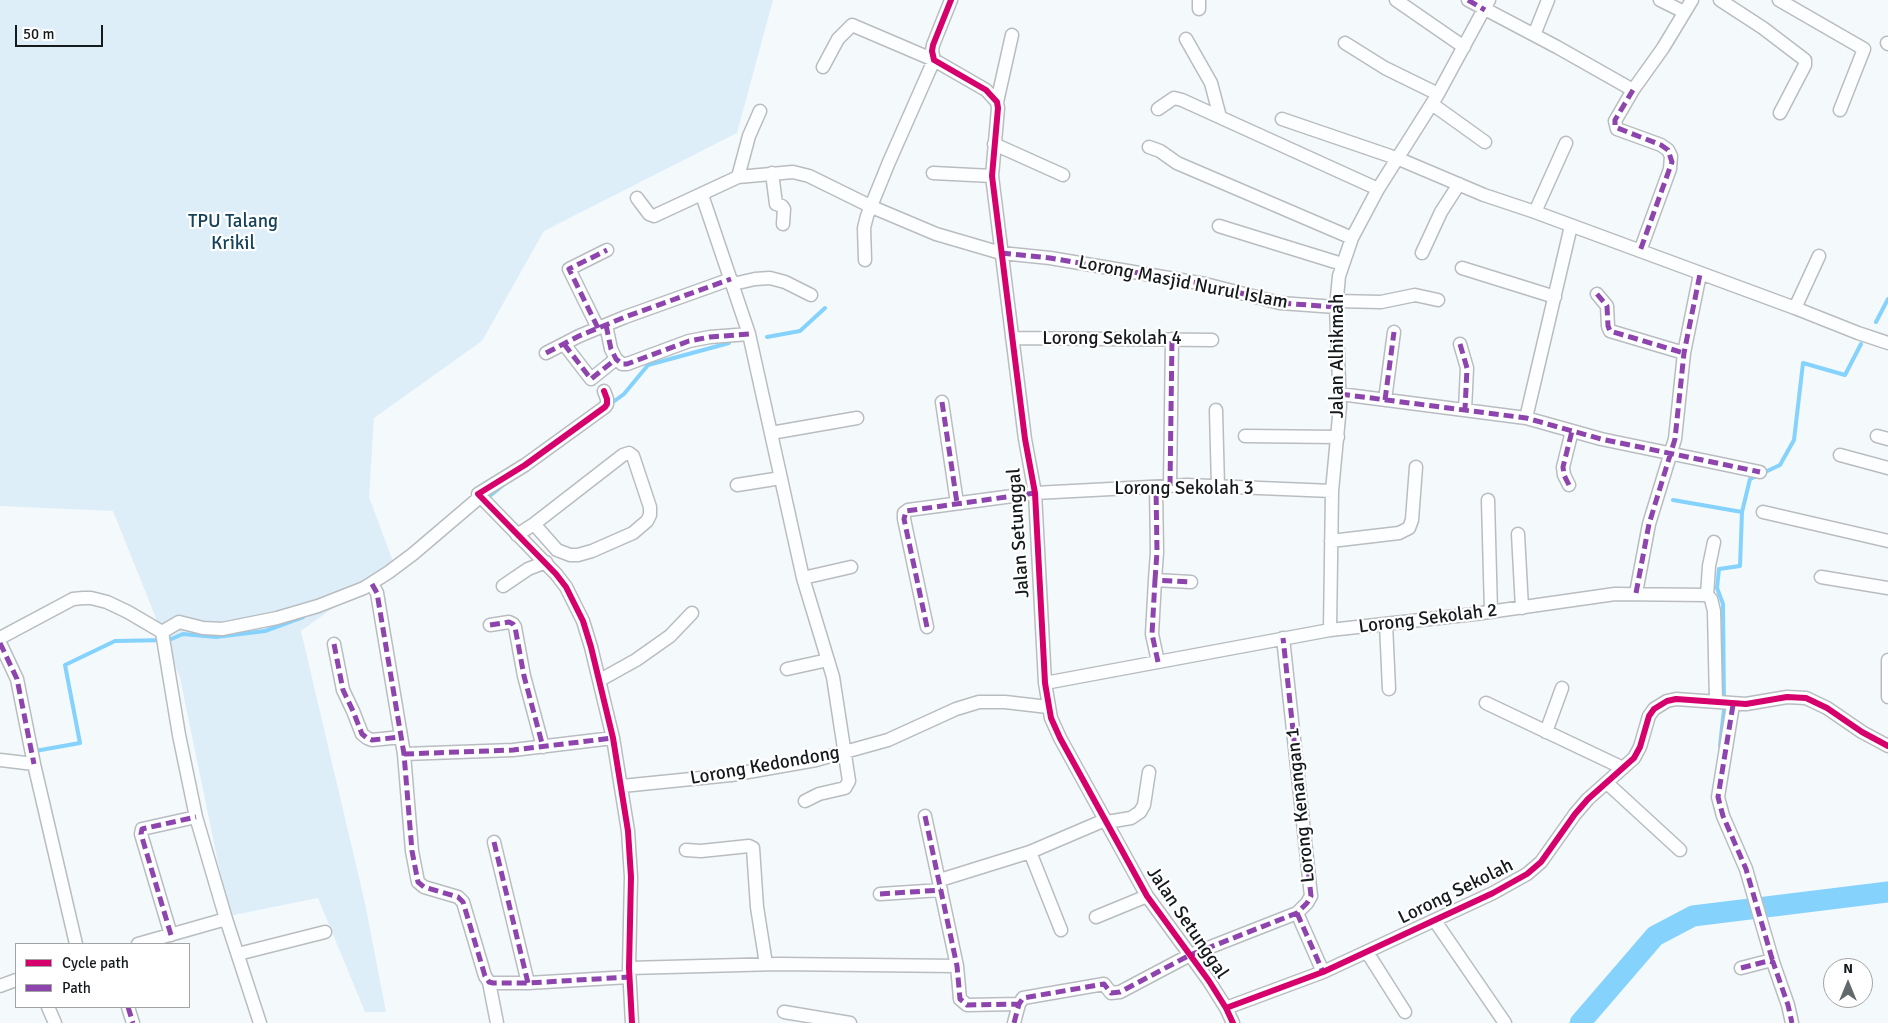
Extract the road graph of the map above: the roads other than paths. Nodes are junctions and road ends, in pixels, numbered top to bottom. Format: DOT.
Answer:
graph roads {
  1 [pos="950,0"];
  2 [pos="1396,0"];
  3 [pos="1468,0"];
  4 [pos="1548,0"];
  5 [pos="1660,0"];
  6 [pos="1692,0"];
  7 [pos="1720,0"];
  8 [pos="1779,0"];
  9 [pos="1487,5"];
  10 [pos="1684,12"];
  11 [pos="1012,35"];
  12 [pos="1534,35"];
  13 [pos="1186,39"];
  14 [pos="1345,43"];
  15 [pos="1464,47"];
  16 [pos="934,60"];
  17 [pos="823,68"];
  18 [pos="1633,90"];
  19 [pos="1435,99"];
  20 [pos="997,102"];
  21 [pos="1158,109"];
  22 [pos="1840,110"];
  23 [pos="760,112"];
  24 [pos="1780,113"];
  25 [pos="1220,117"];
  26 [pos="1282,119"];
  27 [pos="1485,142"];
  28 [pos="1566,143"];
  29 [pos="994,144"];
  30 [pos="1149,147"];
  31 [pos="1399,159"];
  32 [pos="772,173"];
  33 [pos="933,173"];
  34 [pos="1063,175"];
  35 [pos="992,176"];
  36 [pos="738,177"];
  37 [pos="1459,184"];
  38 [pos="1378,189"];
  39 [pos="702,194"];
  40 [pos="637,198"];
  41 [pos="872,207"];
  42 [pos="1535,212"];
  43 [pos="783,224"];
  44 [pos="1219,226"];
  45 [pos="1571,226"];
  46 [pos="1352,238"];
  47 [pos="607,250"];
  48 [pos="1640,250"];
  49 [pos="1001,253"];
  50 [pos="1422,253"];
  51 [pos="1819,256"];
  52 [pos="865,260"];
  53 [pos="1342,264"];
  54 [pos="1462,268"];
  55 [pos="1700,274"];
  56 [pos="732,282"];
  57 [pos="1598,294"];
  58 [pos="811,295"];
  59 [pos="1555,297"];
  60 [pos="1438,300"];
  61 [pos="1336,304"];
  62 [pos="1795,308"];
  63 [pos="602,326"];
  64 [pos="1394,332"];
  65 [pos="749,334"];
  66 [pos="1012,338"];
  67 [pos="1172,339"];
  68 [pos="1212,340"];
  69 [pos="1888,343"];
  70 [pos="564,344"];
  71 [pos="1460,344"];
  72 [pos="546,353"];
  73 [pos="1684,353"];
  74 [pos="616,359"];
  75 [pos="604,391"];
  76 [pos="1340,394"];
  77 [pos="1385,400"];
  78 [pos="942,402"];
  79 [pos="1216,410"];
  80 [pos="1465,410"];
  81 [pos="857,418"];
  82 [pos="1526,418"];
  83 [pos="1572,431"];
  84 [pos="771,433"];
  85 [pos="1245,436"];
  86 [pos="1338,437"];
  87 [pos="1671,454"];
  88 [pos="1840,455"];
  89 [pos="1416,467"];
  90 [pos="1888,468"];
  91 [pos="1760,472"];
  92 [pos="781,478"];
  93 [pos="737,485"];
  94 [pos="1569,485"];
  95 [pos="1170,486"];
  96 [pos="1156,487"];
  97 [pos="1218,487"];
  98 [pos="1332,491"];
  99 [pos="1035,493"];
  100 [pos="1488,500"];
  101 [pos="483,501"];
  102 [pos="957,503"];
  103 [pos="1763,512"];
  104 [pos="534,524"];
  105 [pos="1518,534"];
  106 [pos="517,535"];
  107 [pos="1331,541"];
  108 [pos="1888,541"];
  109 [pos="1714,542"];
  110 [pos="546,562"];
  111 [pos="851,567"];
  112 [pos="1821,577"];
  113 [pos="803,578"];
  114 [pos="1155,580"];
  115 [pos="1191,582"];
  116 [pos="503,586"];
  117 [pos="374,588"];
  118 [pos="1888,588"];
  119 [pos="1636,593"];
  120 [pos="1707,595"];
  121 [pos="1522,608"];
  122 [pos="692,612"];
  123 [pos="1491,612"];
  124 [pos="1386,624"];
  125 [pos="490,625"];
  126 [pos="927,627"];
  127 [pos="1330,630"];
  128 [pos="0,638"];
  129 [pos="163,638"];
  130 [pos="1283,638"];
  131 [pos="0,643"];
  132 [pos="334,644"];
  133 [pos="828,660"];
  134 [pos="1888,660"];
  135 [pos="1158,662"];
  136 [pos="787,669"];
  137 [pos="600,680"];
  138 [pos="1045,683"];
  139 [pos="1562,688"];
  140 [pos="1389,689"];
  141 [pos="1888,697"];
  142 [pos="1486,702"];
  143 [pos="1724,703"];
  144 [pos="1048,707"];
  145 [pos="1546,732"];
  146 [pos="401,737"];
  147 [pos="613,738"];
  148 [pos="1888,746"];
  149 [pos="543,747"];
  150 [pos="845,752"];
  151 [pos="404,754"];
  152 [pos="0,760"];
  153 [pos="34,764"];
  154 [pos="1623,768"];
  155 [pos="1149,772"];
  156 [pos="1607,783"];
  157 [pos="622,786"];
  158 [pos="805,801"];
  159 [pos="925,816"];
  160 [pos="196,817"];
  161 [pos="1106,821"];
  162 [pos="494,842"];
  163 [pos="686,850"];
  164 [pos="1680,850"];
  165 [pos="1030,852"];
  166 [pos="940,885"];
  167 [pos="880,894"];
  168 [pos="1147,896"];
  169 [pos="1297,913"];
  170 [pos="1096,917"];
  171 [pos="226,919"];
  172 [pos="1434,921"];
  173 [pos="1061,930"];
  174 [pos="325,932"];
  175 [pos="171,935"];
  176 [pos="76,943"];
  177 [pos="142,943"];
  178 [pos="1367,952"];
  179 [pos="238,954"];
  180 [pos="1190,955"];
  181 [pos="1773,962"];
  182 [pos="766,964"];
  183 [pos="957,966"];
  184 [pos="1741,968"];
  185 [pos="629,972"];
  186 [pos="1323,972"];
  187 [pos="15,980"];
  188 [pos="489,982"];
  189 [pos="528,983"];
  190 [pos="0,986"];
  191 [pos="1018,1004"];
  192 [pos="48,1008"];
  193 [pos="128,1008"];
  194 [pos="1226,1008"];
  195 [pos="784,1012"];
  196 [pos="1405,1012"];
  197 [pos="55,1023"];
  198 [pos="133,1023"];
  199 [pos="260,1023"];
  200 [pos="497,1023"];
  201 [pos="632,1023"];
  202 [pos="850,1023"];
  203 [pos="1014,1023"];
  204 [pos="1233,1023"];
  205 [pos="1505,1023"];
  206 [pos="1792,1023"];
  1 -- 16 [label="street"];
  2 -- 15 [label="street"];
  3 -- 9 [label="street"];
  4 -- 12 [label="street"];
  5 -- 10 [label="street"];
  6 -- 10 [label="street"];
  7 -- 24 [label="street"];
  8 -- 22 [label="street"];
  9 -- 12 [label="street"];
  9 -- 15 [label="street, Jalan Alhikmah"];
  10 -- 18 [label="street"];
  11 -- 20 [label="street, Jalan Setunggal"];
  12 -- 18 [label="street"];
  13 -- 25 [label="street"];
  14 -- 19 [label="street"];
  15 -- 19 [label="street, Jalan Alhikmah"];
  16 -- 17 [label="street"];
  16 -- 20 [label="street"];
  16 -- 41 [label="street"];
  18 -- 48 [label="street"];
  19 -- 27 [label="street"];
  19 -- 31 [label="street, Jalan Alhikmah"];
  20 -- 29 [label="street, Jalan Setunggal"];
  21 -- 25 [label="street"];
  23 -- 36 [label="street"];
  25 -- 38 [label="street"];
  26 -- 31 [label="street"];
  28 -- 42 [label="street"];
  29 -- 34 [label="street"];
  29 -- 35 [label="street, Jalan Setunggal"];
  30 -- 46 [label="street"];
  31 -- 37 [label="street"];
  31 -- 38 [label="street, Jalan Alhikmah"];
  32 -- 36 [label="street, Lorong Masjid Nurul Islam"];
  32 -- 41 [label="street, Lorong Masjid Nurul Islam"];
  32 -- 43 [label="street"];
  33 -- 35 [label="street"];
  35 -- 49 [label="street, Jalan Setunggal"];
  36 -- 39 [label="street, Lorong Masjid Nurul Islam"];
  37 -- 42 [label="street"];
  37 -- 50 [label="street"];
  38 -- 46 [label="street, Jalan Alhikmah"];
  39 -- 40 [label="street, Lorong Masjid Nurul Islam"];
  39 -- 56 [label="street"];
  41 -- 49 [label="street, Lorong Masjid Nurul Islam"];
  41 -- 52 [label="street"];
  42 -- 45 [label="street"];
  44 -- 53 [label="street"];
  45 -- 48 [label="street"];
  45 -- 59 [label="street"];
  46 -- 53 [label="street, Jalan Alhikmah"];
  47 -- 63 [label="street"];
  48 -- 55 [label="street"];
  49 -- 61 [label="street, Lorong Masjid Nurul Islam"];
  49 -- 66 [label="street, Jalan Setunggal"];
  51 -- 62 [label="street"];
  53 -- 61 [label="street, Jalan Alhikmah"];
  54 -- 59 [label="street"];
  55 -- 62 [label="street"];
  55 -- 73 [label="street"];
  56 -- 58 [label="street"];
  56 -- 63 [label="street"];
  56 -- 65 [label="street"];
  57 -- 73 [label="street"];
  59 -- 82 [label="street"];
  60 -- 61 [label="street, Lorong Masjid Nurul Islam"];
  61 -- 76 [label="street, Jalan Alhikmah"];
  62 -- 69 [label="street"];
  63 -- 70 [label="street"];
  63 -- 74 [label="street"];
  64 -- 77 [label="street"];
  65 -- 74 [label="street"];
  65 -- 84 [label="street"];
  66 -- 67 [label="street, Lorong Sekolah 4"];
  66 -- 99 [label="street, Jalan Setunggal"];
  67 -- 68 [label="street, Lorong Sekolah 4"];
  67 -- 95 [label="street"];
  70 -- 72 [label="street"];
  70 -- 74 [label="street"];
  71 -- 80 [label="street"];
  73 -- 87 [label="street"];
  75 -- 101 [label="street"];
  76 -- 77 [label="street"];
  76 -- 86 [label="street, Jalan Alhikmah"];
  77 -- 80 [label="street"];
  78 -- 102 [label="street"];
  79 -- 97 [label="street"];
  80 -- 82 [label="street"];
  81 -- 84 [label="street"];
  82 -- 83 [label="street"];
  83 -- 87 [label="street"];
  83 -- 94 [label="street"];
  84 -- 92 [label="street"];
  85 -- 86 [label="street"];
  86 -- 98 [label="street, Jalan Alhikmah"];
  87 -- 91 [label="street"];
  87 -- 119 [label="street"];
  88 -- 90 [label="street"];
  89 -- 107 [label="street"];
  92 -- 93 [label="street"];
  92 -- 113 [label="street"];
  95 -- 96 [label="street, Lorong Sekolah 3"];
  95 -- 97 [label="street, Lorong Sekolah 3"];
  96 -- 99 [label="street, Lorong Sekolah 3"];
  96 -- 114 [label="street"];
  97 -- 98 [label="street, Lorong Sekolah 3"];
  98 -- 107 [label="street, Jalan Alhikmah"];
  99 -- 102 [label="street, Lorong Sekolah 3"];
  99 -- 138 [label="street, Jalan Setunggal"];
  100 -- 123 [label="street"];
  101 -- 106 [label="street"];
  101 -- 117 [label="street"];
  102 -- 126 [label="street, Lorong Sekolah 3"];
  103 -- 108 [label="street"];
  104 -- 104 [label="street"];
  104 -- 106 [label="street"];
  105 -- 121 [label="street"];
  106 -- 110 [label="street"];
  107 -- 127 [label="street, Jalan Alhikmah"];
  109 -- 120 [label="street"];
  110 -- 116 [label="street"];
  110 -- 137 [label="street"];
  111 -- 113 [label="street"];
  112 -- 118 [label="street"];
  113 -- 133 [label="street"];
  114 -- 115 [label="street"];
  114 -- 135 [label="street"];
  117 -- 129 [label="street"];
  117 -- 146 [label="street"];
  119 -- 120 [label="street, Lorong Sekolah 2"];
  119 -- 121 [label="street, Lorong Sekolah 2"];
  120 -- 143 [label="street"];
  121 -- 123 [label="street, Lorong Sekolah 2"];
  122 -- 137 [label="street"];
  123 -- 124 [label="street, Lorong Sekolah 2"];
  124 -- 127 [label="street, Lorong Sekolah 2"];
  124 -- 140 [label="street"];
  125 -- 149 [label="street"];
  127 -- 130 [label="street, Lorong Sekolah 2"];
  128 -- 129 [label="street"];
  129 -- 160 [label="street"];
  130 -- 135 [label="street, Lorong Sekolah 2"];
  130 -- 169 [label="street, Lorong Kenangan 1"];
  131 -- 153 [label="street"];
  132 -- 146 [label="street"];
  133 -- 136 [label="street"];
  133 -- 150 [label="street"];
  134 -- 141 [label="street"];
  135 -- 138 [label="street, Lorong Sekolah 2"];
  137 -- 147 [label="street"];
  138 -- 144 [label="street, Jalan Setunggal"];
  139 -- 145 [label="street"];
  142 -- 145 [label="street"];
  143 -- 148 [label="street, Lorong Sekolah"];
  143 -- 154 [label="street, Lorong Sekolah"];
  143 -- 181 [label="street"];
  144 -- 150 [label="street, Lorong Kedondong"];
  144 -- 161 [label="street, Jalan Setunggal"];
  145 -- 154 [label="street"];
  146 -- 151 [label="street"];
  147 -- 149 [label="street"];
  147 -- 157 [label="street"];
  149 -- 151 [label="street"];
  150 -- 157 [label="street, Lorong Kedondong"];
  150 -- 158 [label="street"];
  151 -- 188 [label="street"];
  152 -- 153 [label="street"];
  153 -- 176 [label="street"];
  154 -- 156 [label="street, Lorong Sekolah"];
  155 -- 161 [label="street"];
  156 -- 164 [label="street"];
  156 -- 172 [label="street, Lorong Sekolah"];
  157 -- 185 [label="street"];
  159 -- 166 [label="street"];
  160 -- 171 [label="street"];
  160 -- 175 [label="street"];
  161 -- 165 [label="street"];
  161 -- 168 [label="street, Jalan Setunggal"];
  162 -- 189 [label="street"];
  163 -- 182 [label="street"];
  165 -- 166 [label="street"];
  165 -- 173 [label="street"];
  166 -- 167 [label="street"];
  166 -- 183 [label="street"];
  168 -- 170 [label="street"];
  168 -- 180 [label="street, Jalan Setunggal"];
  169 -- 180 [label="street"];
  169 -- 186 [label="street"];
  171 -- 175 [label="street"];
  171 -- 179 [label="street"];
  172 -- 178 [label="street, Lorong Sekolah"];
  172 -- 205 [label="street"];
  174 -- 179 [label="street"];
  175 -- 177 [label="street"];
  178 -- 186 [label="street, Lorong Sekolah"];
  178 -- 196 [label="street"];
  179 -- 199 [label="street"];
  180 -- 191 [label="street"];
  180 -- 194 [label="street, Jalan Setunggal"];
  181 -- 184 [label="street"];
  181 -- 206 [label="street"];
  182 -- 183 [label="street"];
  182 -- 185 [label="street"];
  183 -- 191 [label="street"];
  185 -- 189 [label="street"];
  185 -- 201 [label="street"];
  186 -- 194 [label="street, Lorong Sekolah"];
  187 -- 190 [label="street"];
  188 -- 189 [label="street"];
  188 -- 200 [label="street"];
  191 -- 203 [label="street"];
  192 -- 197 [label="street"];
  193 -- 198 [label="street"];
  194 -- 204 [label="street, Jalan Setunggal"];
  195 -- 202 [label="street"];
}
